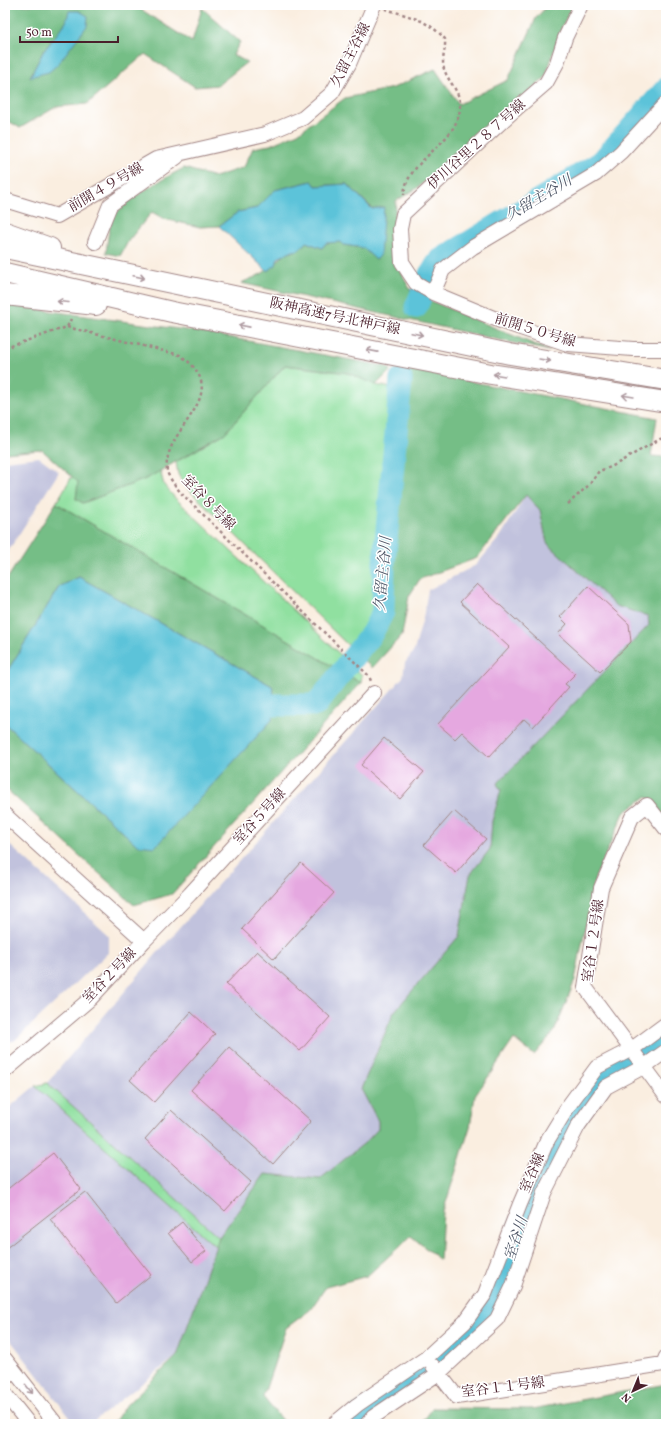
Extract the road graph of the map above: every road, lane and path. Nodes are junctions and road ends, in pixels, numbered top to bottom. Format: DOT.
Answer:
graph roads {
  1 [pos="374,5"];
  2 [pos="581,5"];
  3 [pos="666,103"];
  4 [pos="184,152"];
  5 [pos="5,200"];
  6 [pos="402,214"];
  7 [pos="5,232"];
  8 [pos="95,242"];
  9 [pos="5,248"];
  10 [pos="5,273"];
  11 [pos="119,273"];
  12 [pos="426,289"];
  13 [pos="5,295"];
  14 [pos="172,312"];
  15 [pos="73,316"];
  16 [pos="67,327"];
  17 [pos="5,348"];
  18 [pos="666,349"];
  19 [pos="666,380"];
  20 [pos="666,402"];
  21 [pos="666,438"];
  22 [pos="568,504"];
  23 [pos="374,693"];
  24 [pos="5,814"];
  25 [pos="666,829"];
  26 [pos="144,940"];
  27 [pos="666,1024"];
  28 [pos="632,1049"];
  29 [pos="666,1050"];
  30 [pos="645,1066"];
  31 [pos="5,1071"];
  32 [pos="666,1096"];
  33 [pos="666,1357"];
  34 [pos="426,1358"];
  35 [pos="5,1359"];
  36 [pos="439,1373"];
  37 [pos="5,1394"];
  38 [pos="29,1424"];
  39 [pos="56,1424"];
  40 [pos="334,1424"];
  41 [pos="367,1424"];
  1 -- 4 [label="street, 久留主谷線"];
  1 -- 6 [label="path"];
  2 -- 6 [label="street, 伊川谷里２８７号線"];
  3 -- 12 [label="street"];
  4 -- 5 [label="street, 前開４９号線"];
  4 -- 8 [label="street"];
  6 -- 12 [label="street"];
  7 -- 11 [label="highway"];
  9 -- 11 [label="highway, 阪神高速7号北神戸線"];
  10 -- 14 [label="highway, 阪神高速7号北神戸線"];
  11 -- 19 [label="highway, 阪神高速7号北神戸線, one-way"];
  12 -- 18 [label="street, 前開５０号線"];
  14 -- 13 [label="highway, one-way"];
  20 -- 14 [label="highway, 阪神高速7号北神戸線, one-way"];
  15 -- 16 [label="path"];
  16 -- 17 [label="path"];
  16 -- 23 [label="path, 室谷８号線"];
  21 -- 22 [label="path"];
  23 -- 26 [label="street, 室谷５号線"];
  24 -- 26 [label="street, 室谷２号線"];
  25 -- 28 [label="street, 室谷１２号線"];
  26 -- 31 [label="street, 室谷２号線"];
  27 -- 28 [label="street, 室谷線"];
  28 -- 30 [label="street, 室谷１２号線"];
  28 -- 34 [label="street, 室谷線"];
  29 -- 30 [label="street"];
  30 -- 32 [label="street, 室谷１２号線"];
  30 -- 36 [label="street"];
  33 -- 36 [label="street, 室谷１１号線"];
  34 -- 36 [label="street"];
  34 -- 40 [label="street, 室谷線"];
  35 -- 39 [label="street, one-way"];
  36 -- 41 [label="street"];
  37 -- 38 [label="street"];
}
